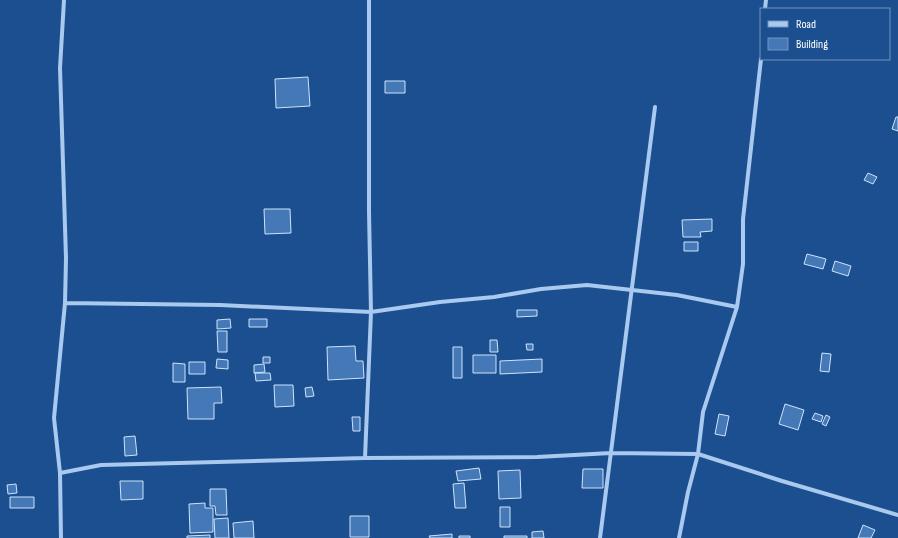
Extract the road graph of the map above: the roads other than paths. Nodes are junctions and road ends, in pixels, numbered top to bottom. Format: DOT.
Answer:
graph roads {
  1 [pos="64,0"];
  2 [pos="369,0"];
  3 [pos="761,60"];
  4 [pos="655,107"];
  5 [pos="632,290"];
  6 [pos="65,303"];
  7 [pos="737,307"];
  8 [pos="371,312"];
  9 [pos="611,453"];
  10 [pos="698,454"];
  11 [pos="365,458"];
  12 [pos="60,473"];
  13 [pos="898,515"];
  14 [pos="61,538"];
  15 [pos="600,538"];
  16 [pos="679,538"];
  1 -- 6 [label="street"];
  2 -- 8 [label="street"];
  3 -- 7 [label="street"];
  4 -- 5 [label="street"];
  5 -- 7 [label="street"];
  5 -- 8 [label="street"];
  5 -- 9 [label="street"];
  6 -- 8 [label="street"];
  6 -- 12 [label="street"];
  7 -- 10 [label="street"];
  8 -- 11 [label="street"];
  9 -- 10 [label="street"];
  9 -- 11 [label="street"];
  9 -- 15 [label="street"];
  10 -- 13 [label="street"];
  10 -- 16 [label="street"];
  11 -- 12 [label="street"];
  12 -- 14 [label="street"];
}
